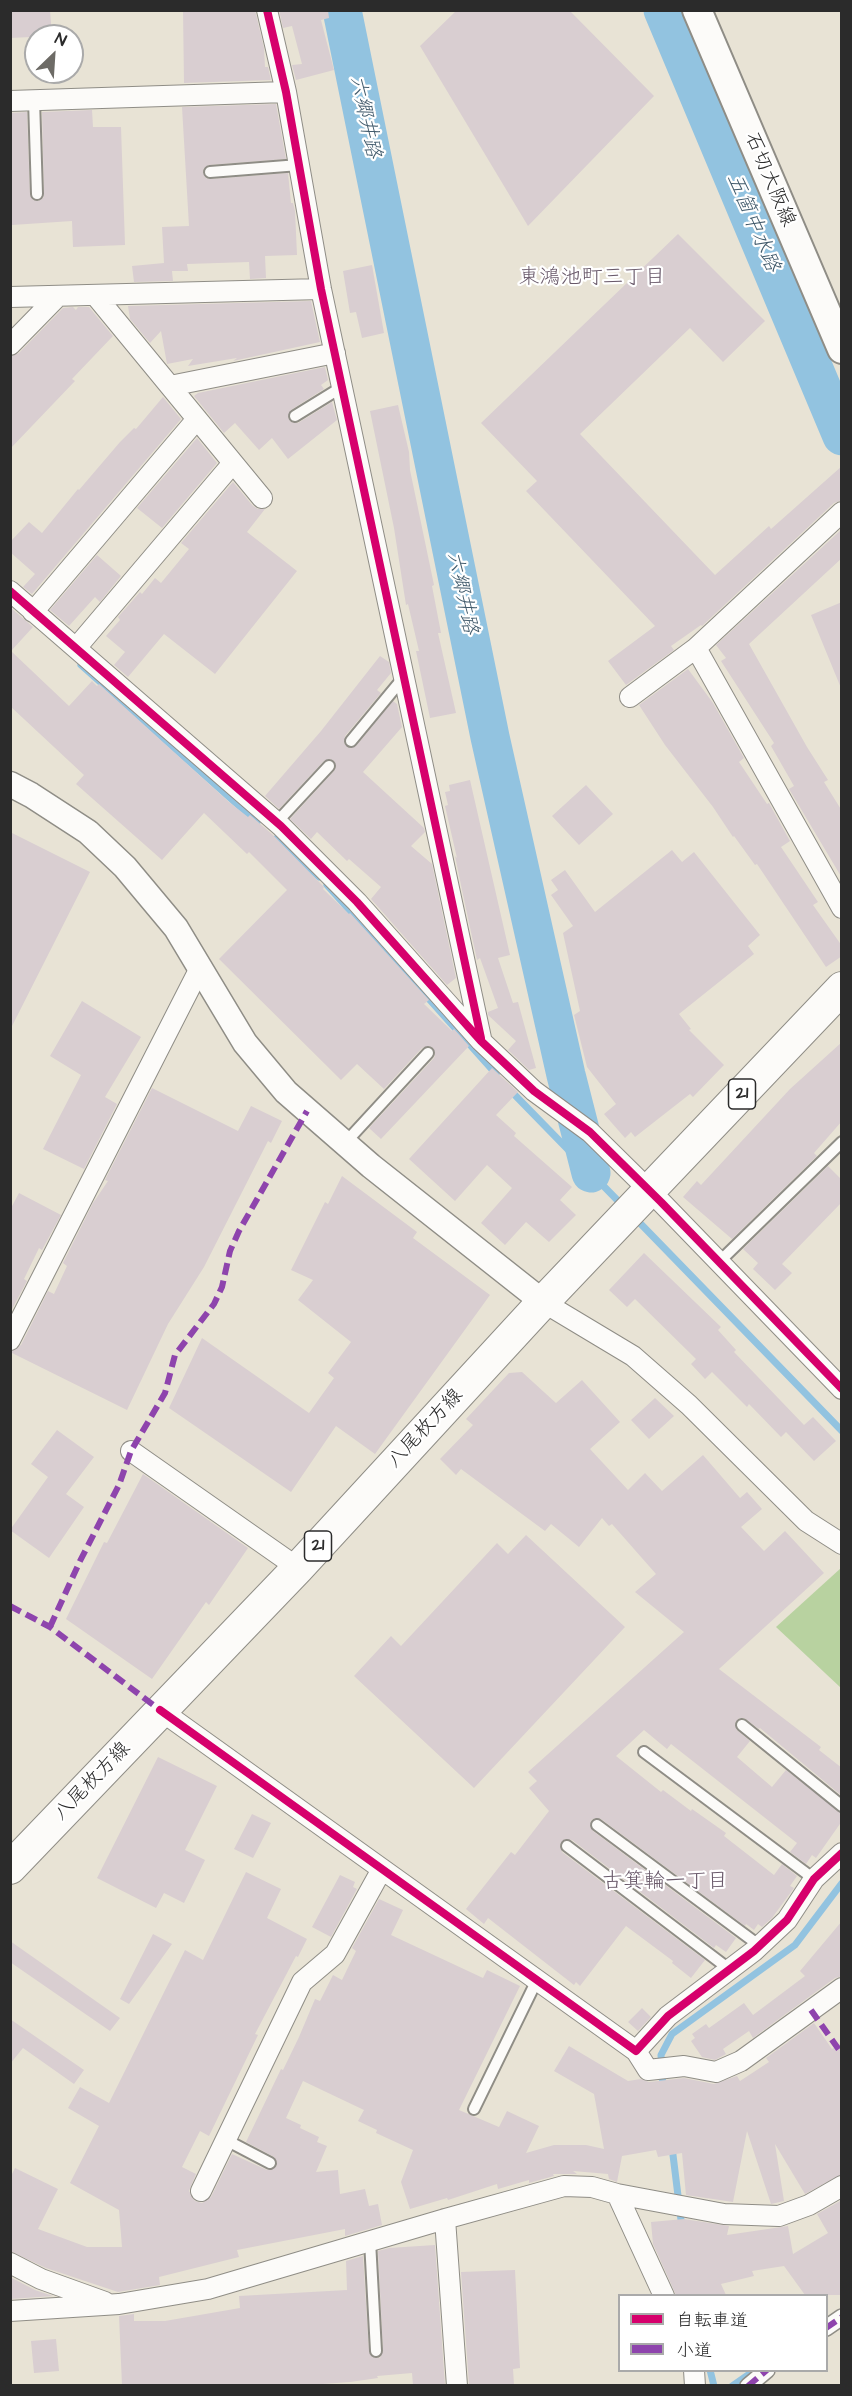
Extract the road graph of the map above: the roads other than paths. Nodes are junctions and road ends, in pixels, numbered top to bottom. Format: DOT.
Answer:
graph roads {
  1 [pos="267,10"];
  2 [pos="697,10"];
  3 [pos="286,92"];
  4 [pos="34,100"];
  5 [pos="10,101"];
  6 [pos="299,165"];
  7 [pos="210,172"];
  8 [pos="38,194"];
  9 [pos="321,289"];
  10 [pos="95,295"];
  11 [pos="58,296"];
  12 [pos="10,297"];
  13 [pos="10,345"];
  14 [pos="842,349"];
  15 [pos="335,353"];
  16 [pos="170,386"];
  17 [pos="342,387"];
  18 [pos="295,416"];
  19 [pos="197,419"];
  20 [pos="233,463"];
  21 [pos="262,498"];
  22 [pos="842,512"];
  23 [pos="10,591"];
  24 [pos="33,612"];
  25 [pos="76,648"];
  26 [pos="696,648"];
  27 [pos="404,677"];
  28 [pos="630,697"];
  29 [pos="351,741"];
  30 [pos="328,766"];
  31 [pos="10,784"];
  32 [pos="277,822"];
  33 [pos="842,908"];
  34 [pos="200,968"];
  35 [pos="840,992"];
  36 [pos="481,1041"];
  37 [pos="429,1053"];
  38 [pos="842,1142"];
  39 [pos="345,1144"];
  40 [pos="638,1204"];
  41 [pos="719,1262"];
  42 [pos="543,1302"];
  43 [pos="10,1340"];
  44 [pos="842,1389"];
  45 [pos="131,1451"];
  46 [pos="842,1544"];
  47 [pos="298,1568"];
  48 [pos="160,1710"];
  49 [pos="742,1725"];
  50 [pos="644,1752"];
  51 [pos="842,1806"];
  52 [pos="597,1825"];
  53 [pos="567,1846"];
  54 [pos="842,1853"];
  55 [pos="10,1868"];
  56 [pos="382,1869"];
  57 [pos="814,1880"];
  58 [pos="760,1946"];
  59 [pos="729,1969"];
  60 [pos="537,1980"];
  61 [pos="842,1988"];
  62 [pos="636,2051"];
  63 [pos="474,2109"];
  64 [pos="225,2140"];
  65 [pos="270,2163"];
  66 [pos="842,2186"];
  67 [pos="201,2191"];
  68 [pos="617,2194"];
  69 [pos="445,2219"];
  70 [pos="370,2241"];
  71 [pos="10,2263"];
  72 [pos="664,2294"];
  73 [pos="112,2304"];
  74 [pos="10,2312"];
  75 [pos="842,2317"];
  76 [pos="828,2327"];
  77 [pos="376,2351"];
  78 [pos="764,2372"];
  79 [pos="457,2385"];
  80 [pos="748,2385"];
  1 -- 3 [label="street"];
  2 -- 14 [label="main road, 石切大阪線"];
  3 -- 4 [label="street"];
  3 -- 6 [label="street"];
  4 -- 5 [label="street"];
  4 -- 8 [label="lane"];
  6 -- 7 [label="lane"];
  6 -- 9 [label="street"];
  9 -- 10 [label="street"];
  9 -- 15 [label="street"];
  10 -- 11 [label="street"];
  10 -- 16 [label="street"];
  11 -- 12 [label="street"];
  11 -- 13 [label="street"];
  15 -- 16 [label="street"];
  15 -- 17 [label="street"];
  16 -- 19 [label="street"];
  17 -- 18 [label="lane"];
  17 -- 27 [label="street"];
  19 -- 20 [label="street"];
  19 -- 24 [label="street"];
  20 -- 21 [label="street"];
  20 -- 25 [label="street"];
  22 -- 26 [label="street"];
  23 -- 24 [label="street"];
  24 -- 25 [label="street"];
  25 -- 32 [label="street"];
  26 -- 28 [label="street"];
  26 -- 33 [label="street"];
  27 -- 29 [label="lane"];
  27 -- 36 [label="street"];
  30 -- 32 [label="lane"];
  31 -- 34 [label="street"];
  32 -- 36 [label="street"];
  34 -- 39 [label="street"];
  34 -- 43 [label="street"];
  35 -- 40 [label="main road, 八尾枚方線 / 21"];
  36 -- 40 [label="street"];
  37 -- 39 [label="lane"];
  38 -- 41 [label="lane"];
  39 -- 42 [label="street"];
  40 -- 41 [label="street"];
  40 -- 42 [label="main road, 八尾枚方線 / 21"];
  41 -- 44 [label="street"];
  42 -- 46 [label="street"];
  42 -- 47 [label="main road, 八尾枚方線 / 21"];
  45 -- 47 [label="street"];
  47 -- 48 [label="main road, 八尾枚方線 / 21"];
  48 -- 55 [label="main road, 八尾枚方線 / 21"];
  48 -- 56 [label="street"];
  49 -- 51 [label="lane"];
  50 -- 57 [label="lane"];
  52 -- 58 [label="lane"];
  53 -- 59 [label="lane"];
  54 -- 57 [label="street"];
  56 -- 60 [label="street"];
  56 -- 64 [label="street"];
  57 -- 58 [label="street"];
  58 -- 59 [label="street"];
  59 -- 62 [label="street"];
  60 -- 62 [label="street"];
  60 -- 63 [label="lane"];
  61 -- 62 [label="street"];
  64 -- 65 [label="lane"];
  64 -- 67 [label="street"];
  66 -- 68 [label="street"];
  68 -- 69 [label="street"];
  68 -- 72 [label="street"];
  69 -- 70 [label="street"];
  69 -- 79 [label="street"];
  70 -- 73 [label="street"];
  70 -- 77 [label="lane"];
  71 -- 73 [label="street"];
  73 -- 74 [label="street"];
  75 -- 76 [label="street"];
  78 -- 80 [label="street"];
}
